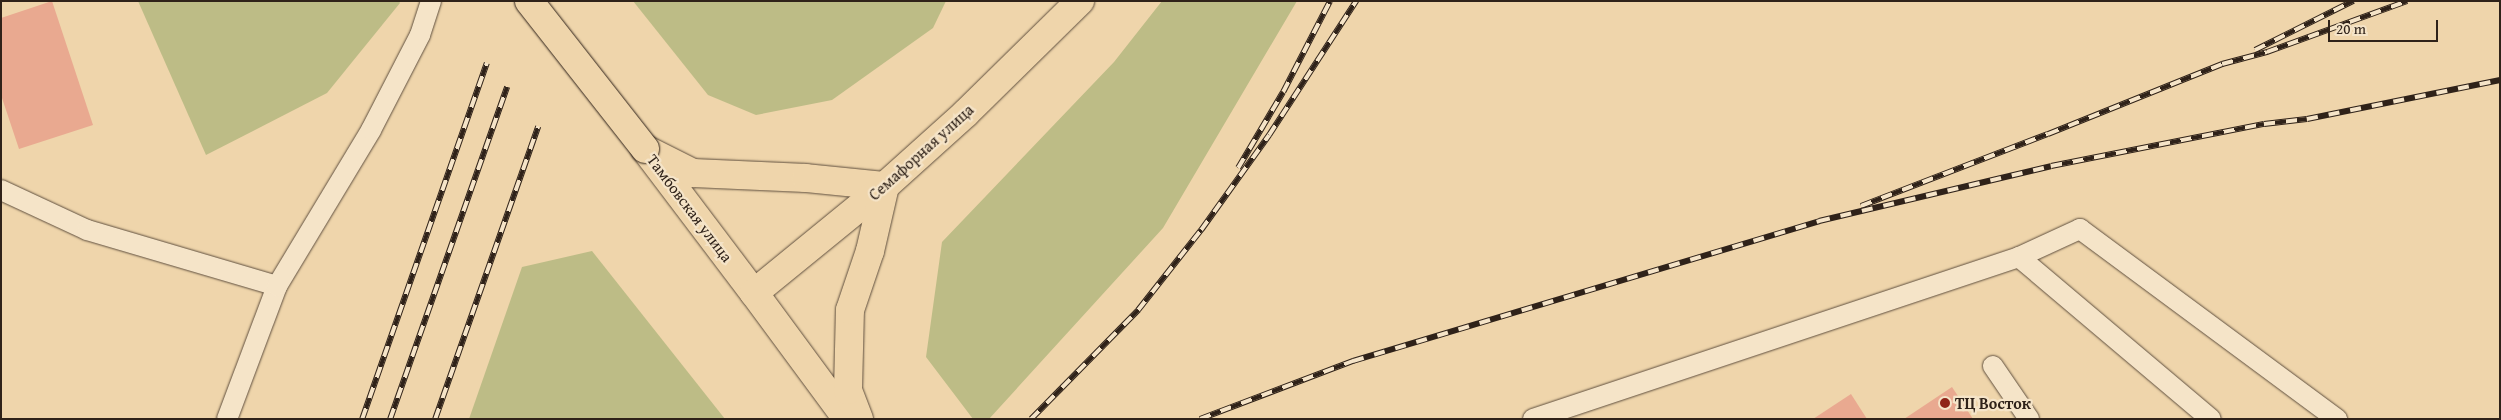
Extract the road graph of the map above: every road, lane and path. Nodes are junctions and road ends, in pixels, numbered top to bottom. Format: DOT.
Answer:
graph roads {
  1 [pos="431,1"];
  2 [pos="529,1"];
  3 [pos="1080,1"];
  4 [pos="645,149"];
  5 [pos="884,186"];
  6 [pos="1,190"];
  7 [pos="2019,257"];
  8 [pos="277,286"];
  9 [pos="754,293"];
  10 [pos="1993,366"];
  11 [pos="227,419"];
  12 [pos="847,419"];
  13 [pos="859,419"];
  14 [pos="1533,419"];
  15 [pos="2029,419"];
  16 [pos="2211,419"];
  17 [pos="2337,419"];
  1 -- 8 [label="lane"];
  2 -- 4 [label="main road, Тамбовская улица, bridge"];
  3 -- 5 [label="main road, Семафорная улица"];
  4 -- 5 [label="main road"];
  4 -- 9 [label="main road, Тамбовская улица"];
  5 -- 9 [label="main road, Семафорная улица"];
  5 -- 13 [label="main road"];
  6 -- 8 [label="lane"];
  7 -- 14 [label="lane"];
  7 -- 16 [label="lane"];
  7 -- 17 [label="lane"];
  8 -- 11 [label="lane"];
  9 -- 12 [label="main road, Тамбовская улица"];
  10 -- 15 [label="lane"];
}
